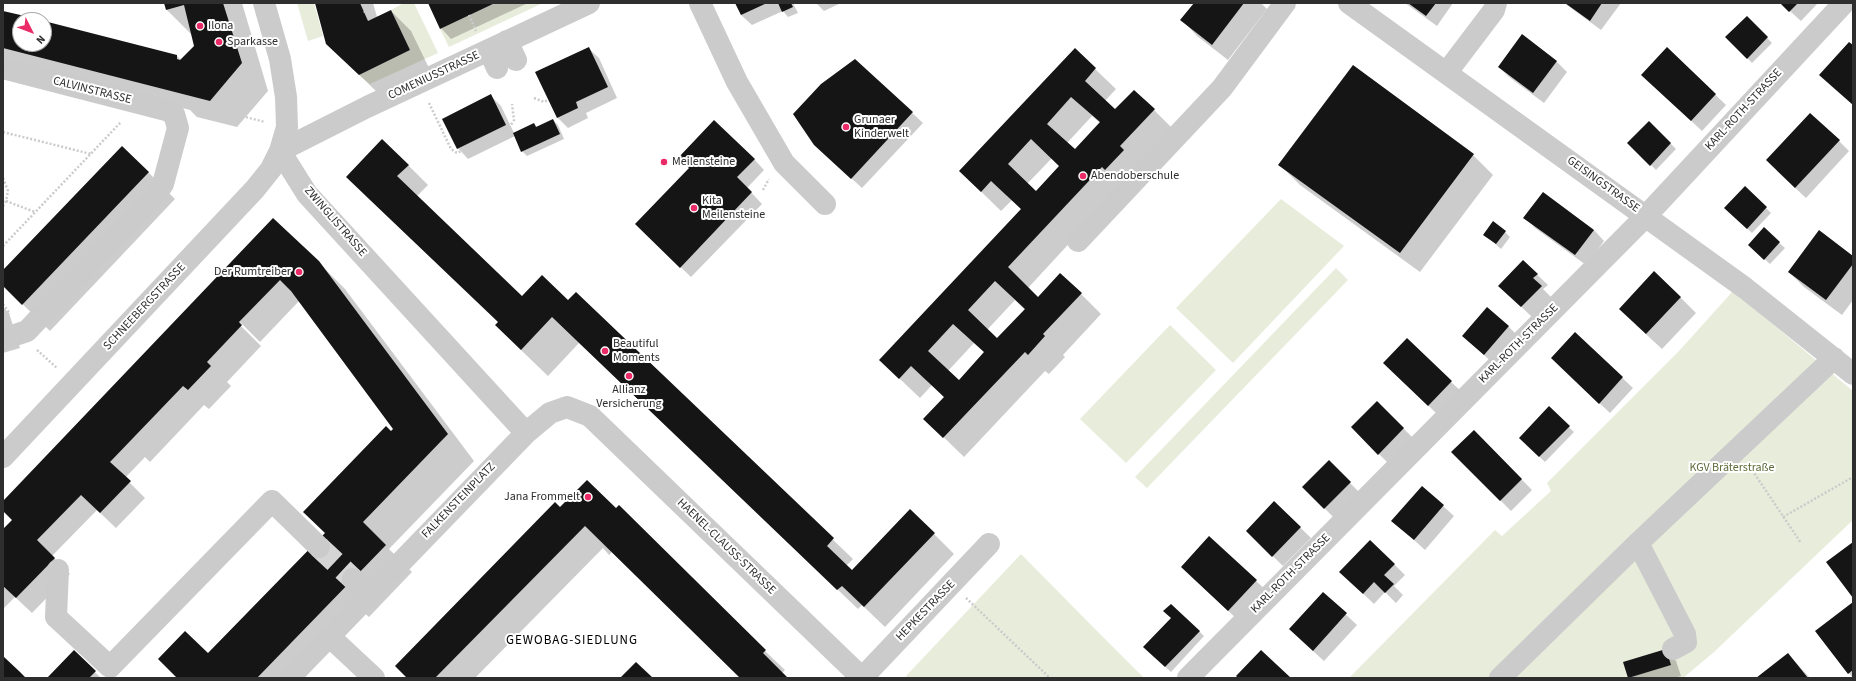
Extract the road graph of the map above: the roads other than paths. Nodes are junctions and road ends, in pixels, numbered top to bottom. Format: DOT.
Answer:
graph roads {
  1 [pos="264,3"];
  2 [pos="589,3"];
  3 [pos="700,3"];
  4 [pos="1285,3"];
  5 [pos="1349,3"];
  6 [pos="1496,3"];
  7 [pos="1844,3"];
  8 [pos="1853,12"];
  9 [pos="3,68"];
  10 [pos="1447,72"];
  11 [pos="280,151"];
  12 [pos="825,204"];
  13 [pos="1646,216"];
  14 [pos="1078,241"];
  15 [pos="3,339"];
  16 [pos="1834,358"];
  17 [pos="1853,374"];
  18 [pos="590,416"];
  19 [pos="526,432"];
  20 [pos="3,457"];
  21 [pos="1638,543"];
  22 [pos="989,544"];
  23 [pos="319,547"];
  24 [pos="58,570"];
  25 [pos="353,579"];
  26 [pos="369,595"];
  27 [pos="330,636"];
  28 [pos="1673,649"];
  29 [pos="289,678"];
  30 [pos="374,678"];
  31 [pos="862,678"];
  32 [pos="1188,678"];
  33 [pos="1500,678"];
  1 -- 11 [label="street"];
  2 -- 11 [label="street, COMENIUSSTRASSE"];
  3 -- 12 [label="street"];
  4 -- 14 [label="street"];
  5 -- 10 [label="street, GEISINGSTRASSE"];
  6 -- 10 [label="street"];
  7 -- 8 [label="street, KARL-ROTH-STRASSE"];
  7 -- 13 [label="street, KARL-ROTH-STRASSE"];
  9 -- 15 [label="street, CALVINSTRASSE"];
  10 -- 13 [label="street, GEISINGSTRASSE"];
  11 -- 19 [label="street, ZWINGLISTRASSE"];
  11 -- 20 [label="street, SCHNEEBERGSTRASSE"];
  13 -- 16 [label="street, GEISINGSTRASSE"];
  13 -- 32 [label="street, KARL-ROTH-STRASSE"];
  16 -- 17 [label="street, GEISINGSTRASSE"];
  16 -- 21 [label="street"];
  18 -- 19 [label="street, FALKENSTEINPLATZ"];
  18 -- 31 [label="street, HAENEL-CLAUSS-STRASSE"];
  19 -- 26 [label="street, FALKENSTEINPLATZ"];
  21 -- 28 [label="street"];
  21 -- 33 [label="street"];
  22 -- 31 [label="street, HEPKESTRASSE"];
  23 -- 24 [label="street"];
  25 -- 26 [label="street"];
  26 -- 27 [label="street, FALKENSTEINPLATZ"];
  27 -- 29 [label="street, FALKENSTEINPLATZ"];
  27 -- 30 [label="street"];
}
